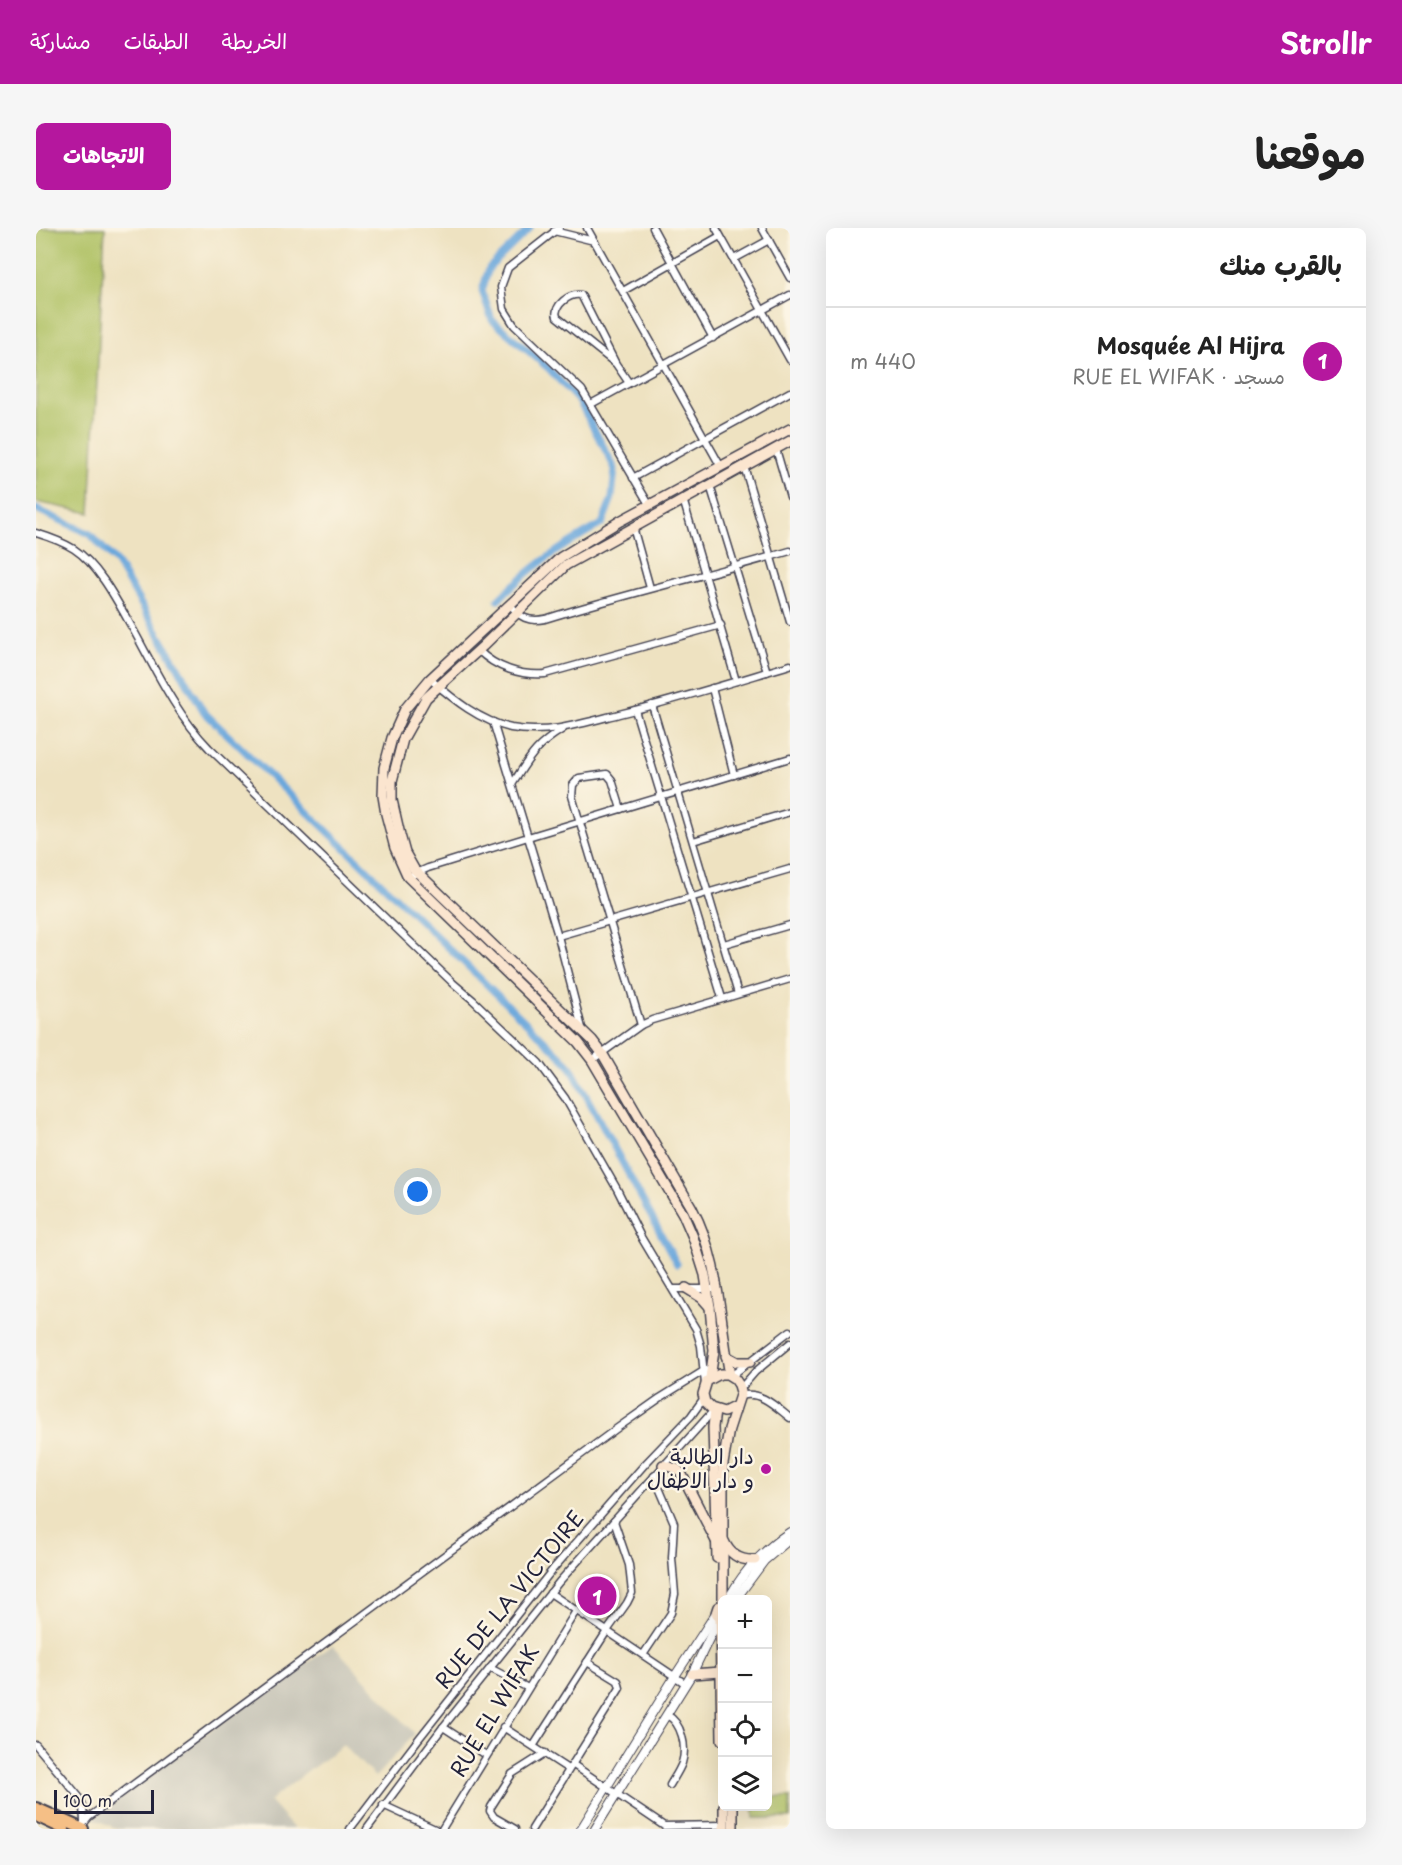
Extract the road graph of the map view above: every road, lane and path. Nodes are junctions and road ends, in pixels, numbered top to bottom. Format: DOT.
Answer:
graph roads {
  1 [pos="587,228"];
  2 [pos="653,228"];
  3 [pos="716,228"];
  4 [pos="762,228"];
  5 [pos="556,230"];
  6 [pos="720,236"];
  7 [pos="769,240"];
  8 [pos="595,241"];
  9 [pos="734,259"];
  10 [pos="672,263"];
  11 [pos="790,278"];
  12 [pos="623,291"];
  13 [pos="790,295"];
  14 [pos="762,310"];
  15 [pos="713,338"];
  16 [pos="790,360"];
  17 [pos="616,364"];
  18 [pos="663,365"];
  19 [pos="629,383"];
  20 [pos="790,392"];
  21 [pos="591,404"];
  22 [pos="790,429"];
  23 [pos="705,439"];
  24 [pos="790,441"];
  25 [pos="776,449"];
  26 [pos="722,466"];
  27 [pos="744,466"];
  28 [pos="633,478"];
  29 [pos="710,485"];
  30 [pos="790,497"];
  31 [pos="683,499"];
  32 [pos="650,506"];
  33 [pos="633,527"];
  34 [pos="36,533"];
  35 [pos="790,551"];
  36 [pos="771,557"];
  37 [pos="735,567"];
  38 [pos="706,576"];
  39 [pos="650,588"];
  40 [pos="510,604"];
  41 [pos="516,613"];
  42 [pos="790,622"];
  43 [pos="721,625"];
  44 [pos="478,650"];
  45 [pos="790,665"];
  46 [pos="766,672"];
  47 [pos="430,680"];
  48 [pos="736,681"];
  49 [pos="438,686"];
  50 [pos="712,688"];
  51 [pos="652,705"];
  52 [pos="635,710"];
  53 [pos="493,722"];
  54 [pos="566,727"];
  55 [pos="790,758"];
  56 [pos="734,775"];
  57 [pos="513,783"];
  58 [pos="677,792"];
  59 [pos="660,797"];
  60 [pos="621,809"];
  61 [pos="790,812"];
  62 [pos="579,821"];
  63 [pos="528,837"];
  64 [pos="693,841"];
  65 [pos="790,869"];
  66 [pos="417,873"];
  67 [pos="408,878"];
  68 [pos="708,892"];
  69 [pos="691,897"];
  70 [pos="609,921"];
  71 [pos="790,925"];
  72 [pos="558,936"];
  73 [pos="724,944"];
  74 [pos="790,979"];
  75 [pos="738,994"];
  76 [pos="722,998"];
  77 [pos="641,1025"];
  78 [pos="582,1028"];
  79 [pos="602,1053"];
  80 [pos="592,1060"];
  81 [pos="686,1288"];
  82 [pos="707,1288"];
  83 [pos="673,1289"];
  84 [pos="718,1289"];
  85 [pos="710,1307"];
  86 [pos="790,1331"];
  87 [pos="790,1343"];
  88 [pos="726,1356"];
  89 [pos="750,1362"];
  90 [pos="731,1376"];
  91 [pos="707,1378"];
  92 [pos="741,1392"];
  93 [pos="704,1398"];
  94 [pos="736,1406"];
  95 [pos="715,1411"];
  96 [pos="790,1418"];
  97 [pos="663,1466"];
  98 [pos="654,1476"];
  99 [pos="614,1521"];
  100 [pos="790,1532"];
  101 [pos="790,1539"];
  102 [pos="720,1541"];
  103 [pos="755,1560"];
  104 [pos="550,1593"];
  105 [pos="720,1595"];
  106 [pos="730,1595"];
  107 [pos="738,1595"];
  108 [pos="576,1611"];
  109 [pos="718,1614"];
  110 [pos="718,1616"];
  111 [pos="607,1631"];
  112 [pos="644,1655"];
  113 [pos="587,1662"];
  114 [pos="490,1668"];
  115 [pos="718,1672"];
  116 [pos="692,1674"];
  117 [pos="675,1676"];
  118 [pos="686,1684"];
  119 [pos="528,1688"];
  120 [pos="667,1714"];
  121 [pos="443,1727"];
  122 [pos="503,1727"];
  123 [pos="36,1745"];
  124 [pos="534,1745"];
  125 [pos="545,1753"];
  126 [pos="486,1755"];
  127 [pos="570,1766"];
  128 [pos="670,1785"];
  129 [pos="606,1787"];
  130 [pos="616,1794"];
  131 [pos="383,1805"];
  132 [pos="36,1808"];
  133 [pos="725,1811"];
  134 [pos="732,1811"];
  135 [pos="36,1816"];
  136 [pos="82,1827"];
  137 [pos="664,1827"];
  138 [pos="727,1828"];
  139 [pos="64,1829"];
  140 [pos="350,1829"];
  141 [pos="367,1829"];
  142 [pos="435,1829"];
  143 [pos="442,1829"];
  144 [pos="515,1829"];
  145 [pos="532,1829"];
  146 [pos="581,1829"];
  147 [pos="595,1829"];
  1 -- 8 [label="street"];
  2 -- 10 [label="street"];
  3 -- 6 [label="street"];
  4 -- 7 [label="street"];
  5 -- 8 [label="street"];
  5 -- 21 [label="street"];
  6 -- 9 [label="street"];
  6 -- 10 [label="street"];
  7 -- 9 [label="street"];
  7 -- 11 [label="street"];
  8 -- 12 [label="street"];
  9 -- 14 [label="street"];
  10 -- 12 [label="street"];
  10 -- 15 [label="street"];
  12 -- 18 [label="street"];
  13 -- 14 [label="street"];
  14 -- 15 [label="street"];
  14 -- 16 [label="street"];
  15 -- 18 [label="street"];
  17 -- 17 [label="street"];
  17 -- 19 [label="street"];
  18 -- 19 [label="street"];
  18 -- 23 [label="street"];
  19 -- 21 [label="street"];
  20 -- 23 [label="street"];
  21 -- 28 [label="street"];
  22 -- 26 [label="main road"];
  23 -- 26 [label="street"];
  23 -- 28 [label="street"];
  24 -- 25 [label="main road"];
  25 -- 27 [label="main road"];
  25 -- 30 [label="street"];
  26 -- 32 [label="main road"];
  27 -- 29 [label="main road"];
  27 -- 36 [label="street"];
  28 -- 32 [label="street"];
  29 -- 31 [label="main road"];
  29 -- 37 [label="street"];
  31 -- 33 [label="main road"];
  31 -- 38 [label="street"];
  32 -- 40 [label="main road"];
  33 -- 39 [label="street"];
  33 -- 41 [label="main road"];
  34 -- 83 [label="street"];
  35 -- 36 [label="street"];
  36 -- 37 [label="street"];
  36 -- 42 [label="street"];
  37 -- 38 [label="street"];
  37 -- 46 [label="street"];
  38 -- 39 [label="street"];
  38 -- 43 [label="street"];
  39 -- 41 [label="street"];
  40 -- 41 [label="street"];
  40 -- 47 [label="main road"];
  41 -- 44 [label="main road"];
  43 -- 44 [label="street"];
  43 -- 48 [label="street"];
  44 -- 49 [label="main road"];
  45 -- 46 [label="street"];
  46 -- 48 [label="street"];
  47 -- 49 [label="street"];
  47 -- 67 [label="main road"];
  48 -- 50 [label="street"];
  49 -- 53 [label="street"];
  49 -- 66 [label="main road"];
  50 -- 51 [label="street"];
  50 -- 56 [label="street"];
  51 -- 52 [label="street"];
  51 -- 58 [label="street"];
  52 -- 54 [label="street"];
  52 -- 59 [label="street"];
  53 -- 54 [label="street"];
  53 -- 57 [label="street"];
  54 -- 57 [label="street"];
  55 -- 56 [label="street"];
  56 -- 58 [label="street"];
  57 -- 63 [label="street"];
  58 -- 59 [label="street"];
  58 -- 64 [label="street"];
  59 -- 60 [label="street"];
  59 -- 69 [label="street"];
  60 -- 62 [label="street"];
  60 -- 62 [label="street"];
  61 -- 64 [label="street"];
  62 -- 63 [label="street"];
  62 -- 70 [label="street"];
  63 -- 66 [label="street"];
  63 -- 72 [label="street"];
  64 -- 68 [label="street"];
  65 -- 68 [label="street"];
  66 -- 67 [label="street"];
  66 -- 78 [label="main road"];
  67 -- 80 [label="main road"];
  68 -- 69 [label="street"];
  68 -- 73 [label="street"];
  69 -- 70 [label="street"];
  69 -- 76 [label="street"];
  70 -- 72 [label="street"];
  70 -- 77 [label="street"];
  71 -- 73 [label="street"];
  72 -- 78 [label="street"];
  73 -- 75 [label="street"];
  74 -- 75 [label="street"];
  75 -- 76 [label="street"];
  76 -- 77 [label="street"];
  77 -- 79 [label="street"];
  78 -- 79 [label="main road"];
  79 -- 80 [label="street"];
  79 -- 84 [label="main road"];
  80 -- 82 [label="main road"];
  81 -- 82 [label="street"];
  81 -- 83 [label="street"];
  81 -- 85 [label="main road"];
  82 -- 84 [label="street"];
  82 -- 85 [label="main road"];
  83 -- 91 [label="street"];
  84 -- 88 [label="main road"];
  85 -- 91 [label="main road"];
  86 -- 89 [label="street"];
  87 -- 92 [label="street"];
  88 -- 89 [label="main road"];
  88 -- 90 [label="main road"];
  89 -- 90 [label="street"];
  90 -- 91 [label="main road"];
  90 -- 92 [label="main road"];
  91 -- 93 [label="main road"];
  91 -- 136 [label="street"];
  92 -- 94 [label="main road"];
  92 -- 96 [label="street"];
  93 -- 95 [label="main road"];
  93 -- 140 [label="street, RUE DE LA VICTOIRE"];
  94 -- 95 [label="main road"];
  94 -- 102 [label="main road"];
  95 -- 97 [label="street, RUE DE LA VICTOIRE"];
  95 -- 102 [label="main road"];
  97 -- 98 [label="street, RUE DE LA VICTOIRE"];
  97 -- 102 [label="main road"];
  98 -- 99 [label="street, RUE DE LA VICTOIRE"];
  98 -- 112 [label="street"];
  99 -- 104 [label="street, RUE DE LA VICTOIRE"];
  99 -- 111 [label="street"];
  100 -- 103 [label="street"];
  101 -- 107 [label="street"];
  102 -- 103 [label="main road"];
  102 -- 105 [label="main road"];
  103 -- 106 [label="street"];
  104 -- 108 [label="street"];
  104 -- 114 [label="street, RUE DE LA VICTOIRE"];
  108 -- 111 [label="street"];
  108 -- 119 [label="street, RUE EL WIFAK"];
  109 -- 117 [label="street"];
  110 -- 116 [label="street"];
  111 -- 112 [label="street"];
  111 -- 113 [label="street"];
  112 -- 117 [label="street"];
  113 -- 124 [label="street"];
  113 -- 127 [label="street"];
  114 -- 119 [label="street"];
  114 -- 121 [label="street, RUE DE LA VICTOIRE"];
  115 -- 116 [label="main road"];
  116 -- 118 [label="street"];
  117 -- 118 [label="street"];
  117 -- 129 [label="street"];
  118 -- 120 [label="street"];
  119 -- 122 [label="street, RUE EL WIFAK"];
  120 -- 128 [label="street"];
  120 -- 130 [label="street"];
  121 -- 126 [label="street"];
  121 -- 131 [label="street, RUE DE LA VICTOIRE"];
  122 -- 124 [label="street"];
  122 -- 126 [label="street, RUE EL WIFAK"];
  123 -- 136 [label="street"];
  124 -- 125 [label="street"];
  125 -- 127 [label="street"];
  125 -- 144 [label="street"];
  126 -- 143 [label="street, RUE EL WIFAK"];
  127 -- 129 [label="street"];
  127 -- 145 [label="street"];
  129 -- 130 [label="street"];
  129 -- 146 [label="street"];
  130 -- 137 [label="street"];
  130 -- 147 [label="street"];
  131 -- 141 [label="street, RUE DE LA VICTOIRE"];
  131 -- 142 [label="street"];
  132 -- 136 [label="highway"];
  133 -- 138 [label="main road"];
  134 -- 138 [label="main road"];
  135 -- 139 [label="highway"];
  137 -- 138 [label="street"];
}
